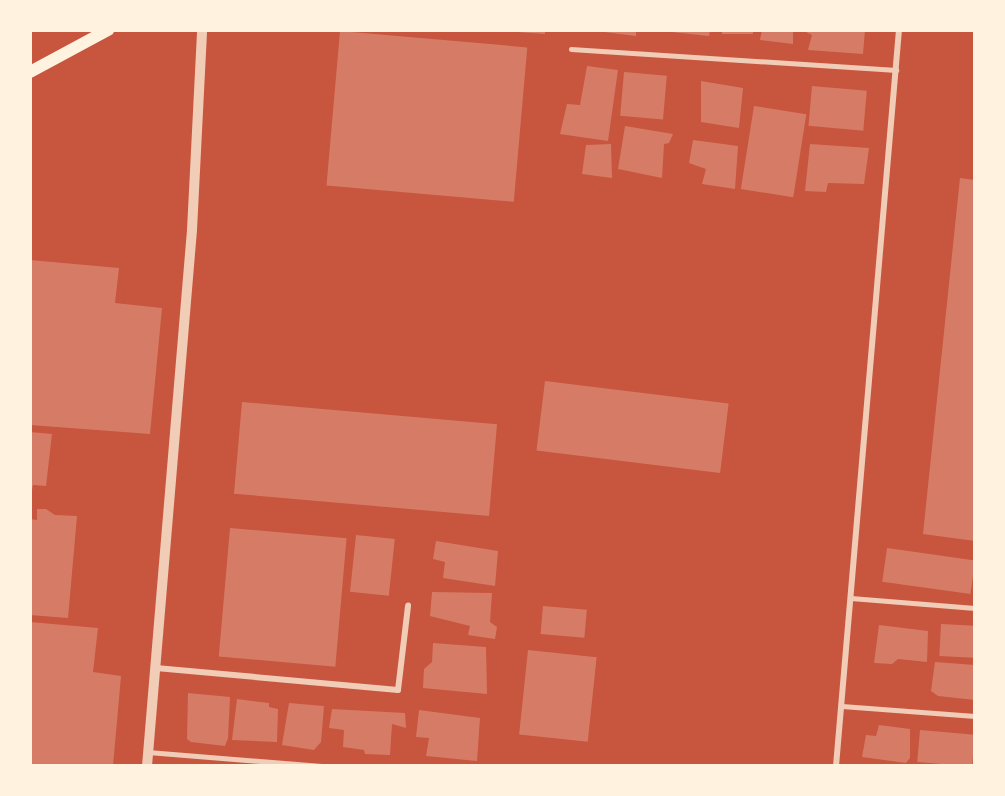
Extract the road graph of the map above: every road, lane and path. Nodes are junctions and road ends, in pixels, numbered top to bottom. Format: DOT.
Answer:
graph roads {
  1 [pos="108,30"];
  2 [pos="202,30"];
  3 [pos="899,30"];
  4 [pos="571,49"];
  5 [pos="896,70"];
  6 [pos="30,72"];
  7 [pos="851,598"];
  8 [pos="408,606"];
  9 [pos="975,608"];
  10 [pos="156,668"];
  11 [pos="842,706"];
  12 [pos="975,716"];
  13 [pos="148,752"];
  14 [pos="147,766"];
  15 [pos="321,766"];
  16 [pos="836,766"];
  1 -- 6 [label="main road"];
  2 -- 10 [label="street"];
  3 -- 5 [label="street"];
  4 -- 5 [label="lane"];
  5 -- 7 [label="street"];
  7 -- 9 [label="lane"];
  7 -- 11 [label="street"];
  8 -- 10 [label="street"];
  10 -- 13 [label="street"];
  11 -- 12 [label="lane"];
  11 -- 16 [label="street"];
  13 -- 14 [label="street"];
  13 -- 15 [label="lane"];
}
